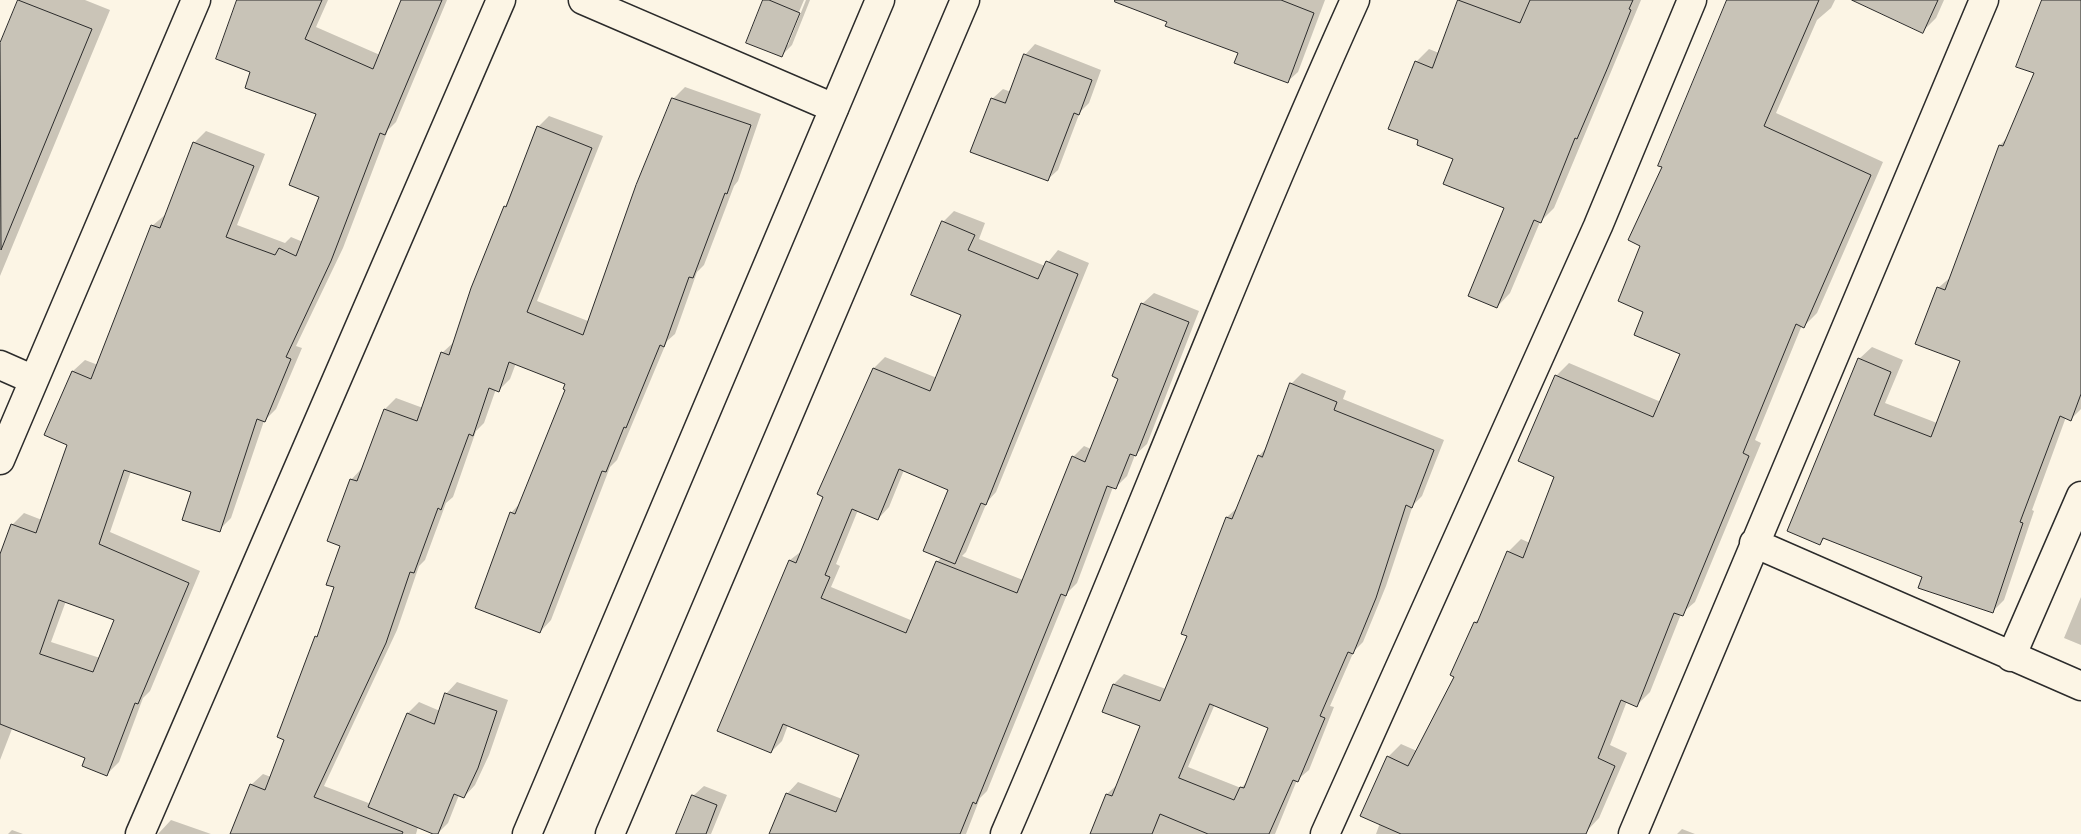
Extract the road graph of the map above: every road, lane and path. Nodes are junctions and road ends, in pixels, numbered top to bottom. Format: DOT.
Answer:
graph roads {
  1 [pos="196,0"];
  2 [pos="501,0"];
  3 [pos="583,0"];
  4 [pos="880,0"];
  5 [pos="965,0"];
  6 [pos="1356,0"];
  7 [pos="1692,0"];
  8 [pos="1984,0"];
  9 [pos="834,108"];
  10 [pos="0,365"];
  11 [pos="34,380"];
  12 [pos="0,460"];
  13 [pos="2081,496"];
  14 [pos="1754,543"];
  15 [pos="2011,657"];
  16 [pos="2081,686"];
  17 [pos="140,834"];
  18 [pos="527,834"];
  19 [pos="610,834"];
  20 [pos="1005,834"];
  21 [pos="1325,834"];
  22 [pos="1633,834"];
  1 -- 11 [label="street"];
  2 -- 17 [label="street"];
  3 -- 9 [label="street"];
  4 -- 9 [label="street"];
  5 -- 19 [label="street"];
  6 -- 20 [label="street"];
  7 -- 21 [label="street"];
  8 -- 14 [label="street"];
  9 -- 18 [label="street"];
  10 -- 11 [label="street"];
  11 -- 12 [label="street"];
  13 -- 15 [label="street"];
  14 -- 15 [label="street"];
  14 -- 22 [label="street"];
  15 -- 16 [label="street"];
}
